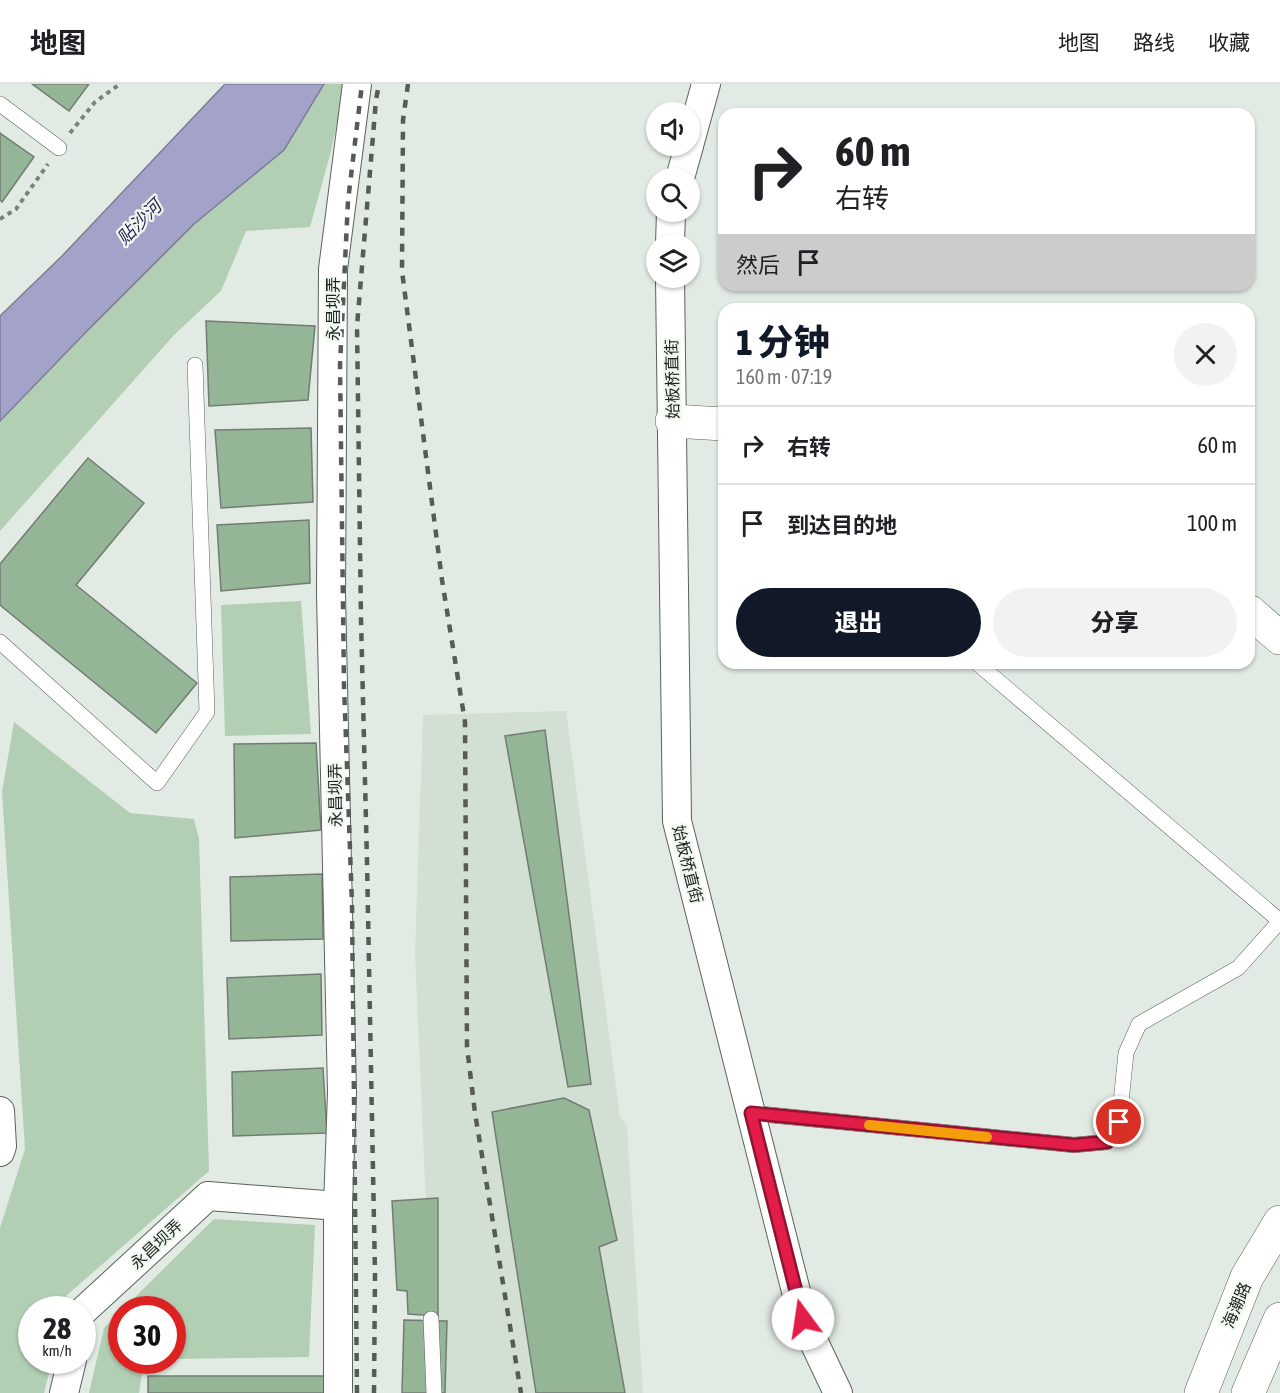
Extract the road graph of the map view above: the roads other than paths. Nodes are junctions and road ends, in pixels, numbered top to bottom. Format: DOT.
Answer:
graph roads {
  1 [pos="357,84"];
  2 [pos="706,84"];
  3 [pos="0,104"];
  4 [pos="700,105"];
  5 [pos="59,148"];
  6 [pos="670,288"];
  7 [pos="195,365"];
  8 [pos="672,421"];
  9 [pos="718,424"];
  10 [pos="1255,616"];
  11 [pos="1280,638"];
  12 [pos="0,642"];
  13 [pos="984,669"];
  14 [pos="0,1111"];
  15 [pos="751,1113"];
  16 [pos="0,1152"];
  17 [pos="338,1206"];
  18 [pos="1280,1222"];
  19 [pos="96,1299"];
  20 [pos="1280,1318"];
  21 [pos="431,1319"];
  22 [pos="69,1374"];
  23 [pos="64,1393"];
  24 [pos="338,1393"];
  25 [pos="434,1393"];
  26 [pos="838,1393"];
  27 [pos="1201,1393"];
  28 [pos="1248,1393"];
  1 -- 17 [label="street, 永昌坝弄"];
  2 -- 4 [label="street"];
  3 -- 5 [label="lane"];
  6 -- 8 [label="street, 始板桥直街"];
  7 -- 12 [label="lane"];
  8 -- 9 [label="main road"];
  8 -- 15 [label="street, 始板桥直街"];
  10 -- 11 [label="main road"];
  13 -- 15 [label="lane"];
  14 -- 16 [label="street"];
  15 -- 26 [label="street, 始板桥直街"];
  17 -- 19 [label="street, 永昌坝弄"];
  17 -- 24 [label="street"];
  18 -- 27 [label="main road, 海潮路"];
  20 -- 28 [label="main road"];
  21 -- 25 [label="lane"];
  22 -- 23 [label="street"];
}
